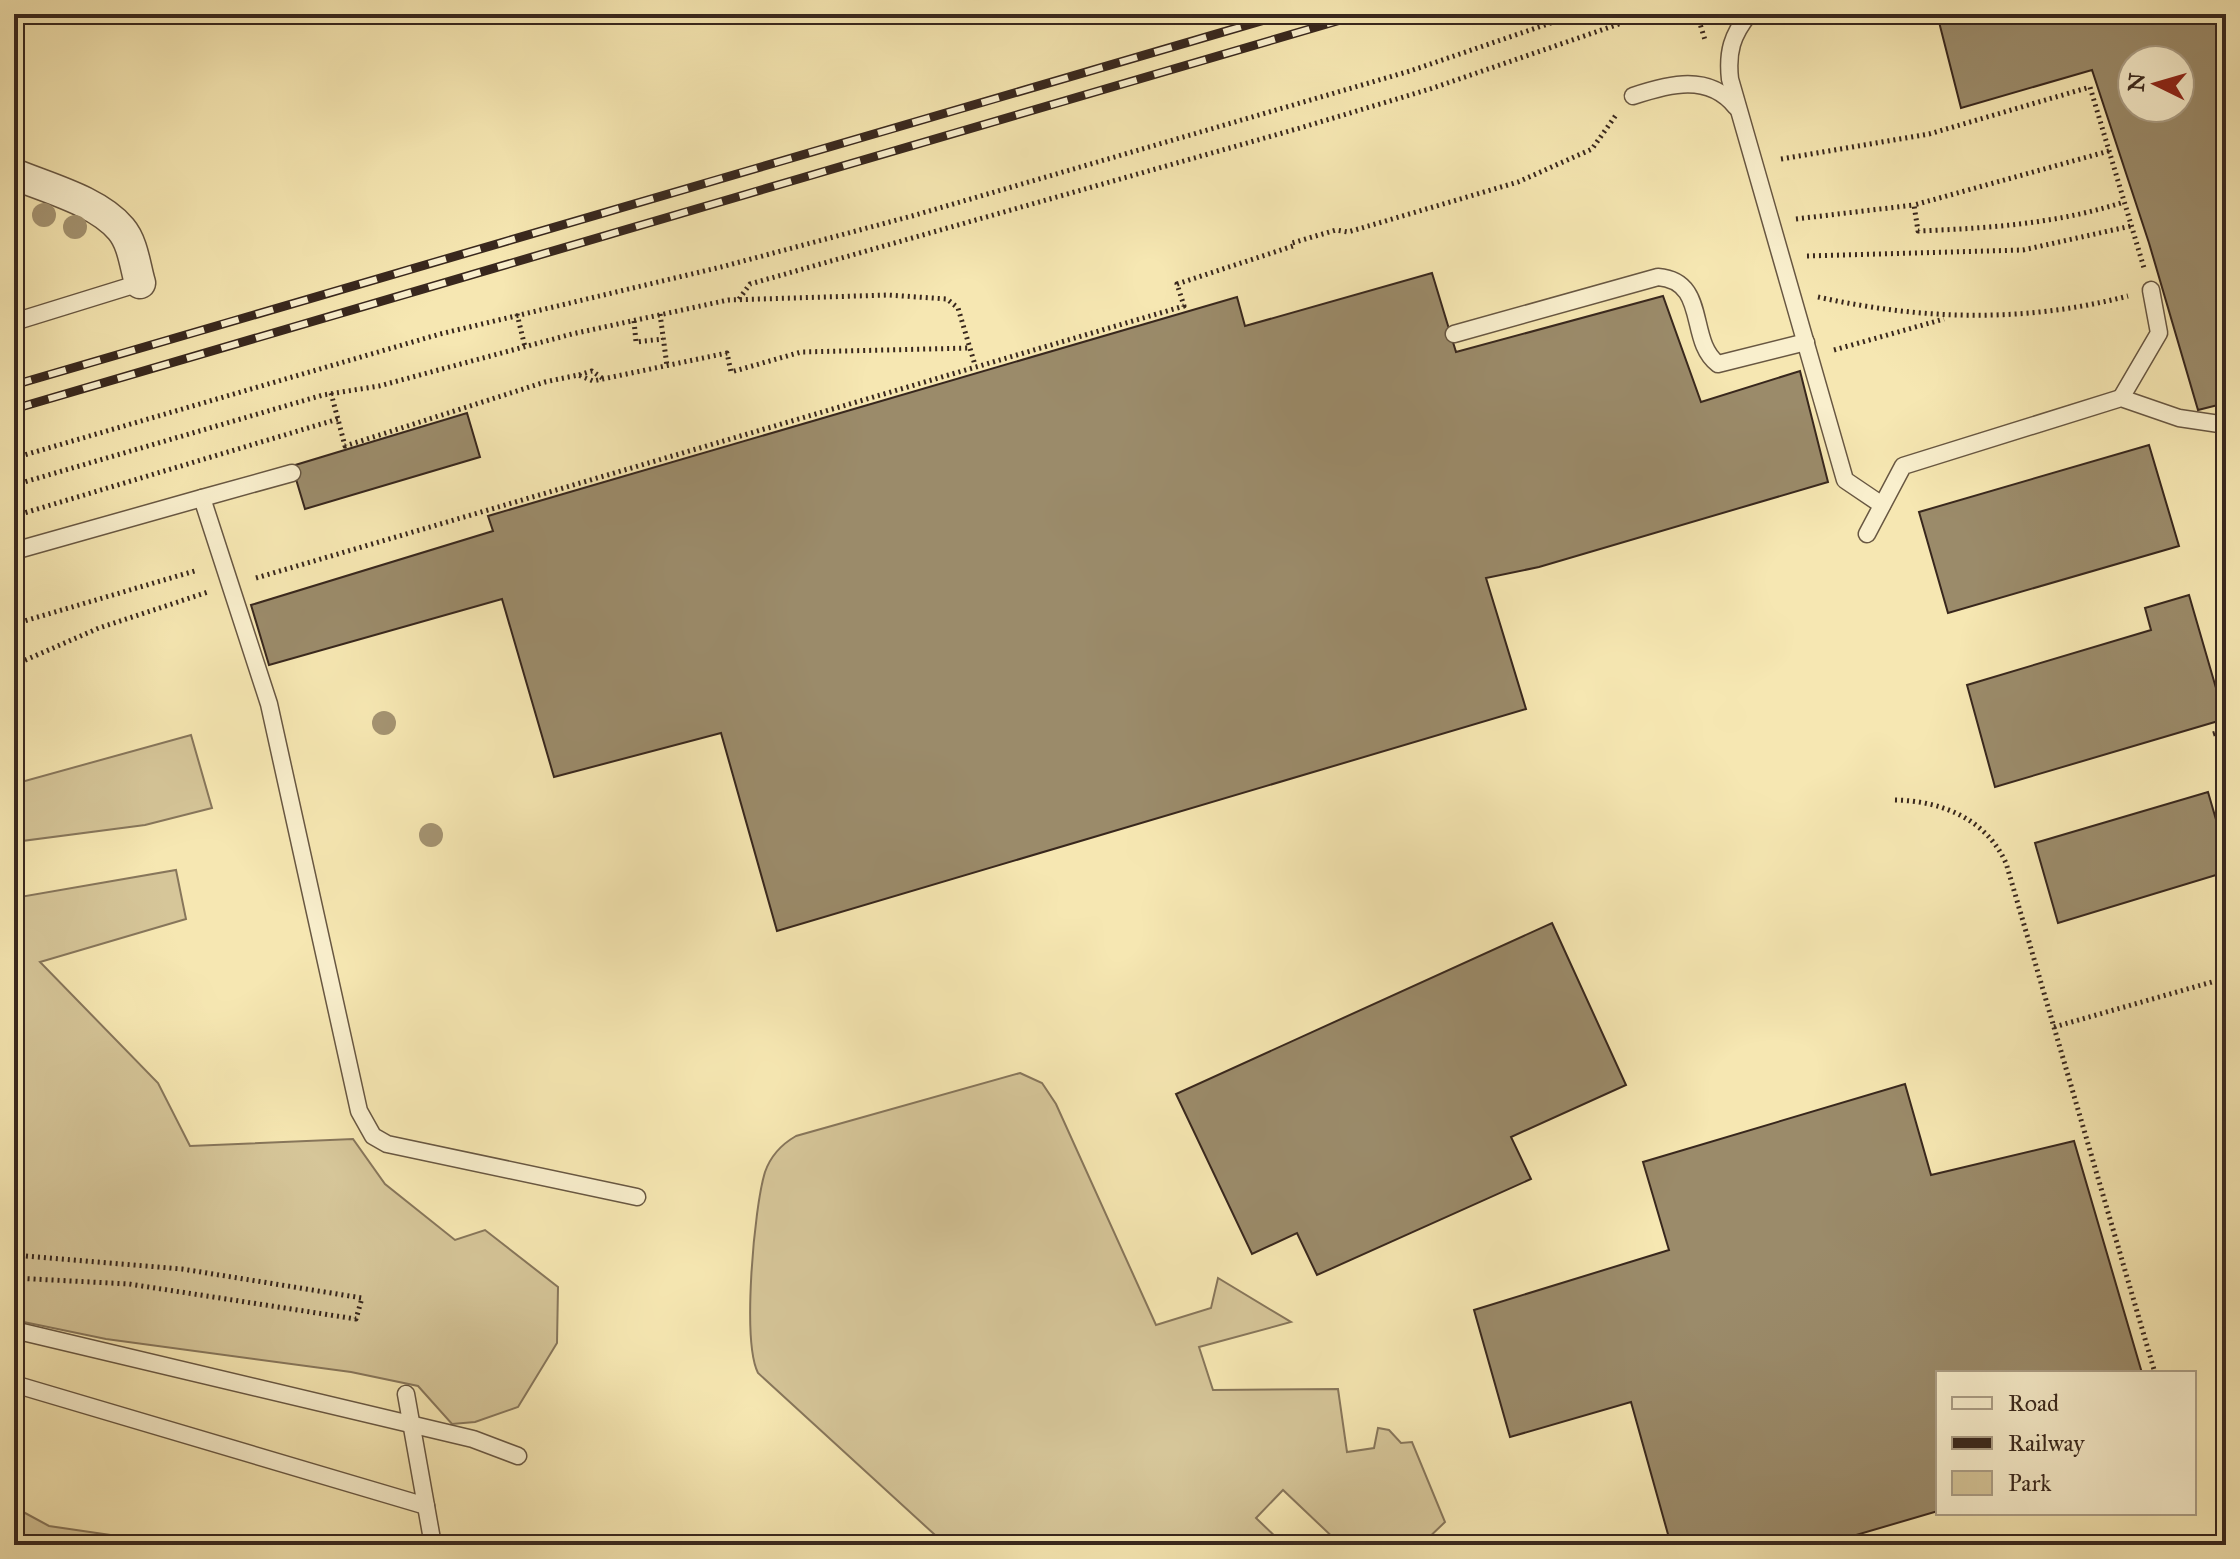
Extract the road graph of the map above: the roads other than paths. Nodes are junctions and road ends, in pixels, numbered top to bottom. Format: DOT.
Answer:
graph roads {
  1 [pos="1749,14"];
  2 [pos="1633,96"];
  3 [pos="1739,111"];
  4 [pos="14,174"];
  5 [pos="140,283"];
  6 [pos="2151,290"];
  7 [pos="14,322"];
  8 [pos="1454,334"];
  9 [pos="1808,350"];
  10 [pos="2121,398"];
  11 [pos="2226,425"];
  12 [pos="292,473"];
  13 [pos="202,498"];
  14 [pos="1882,505"];
  15 [pos="1867,534"];
  16 [pos="14,551"];
  17 [pos="637,1197"];
  18 [pos="14,1330"];
  19 [pos="14,1384"];
  20 [pos="406,1394"];
  21 [pos="411,1425"];
  22 [pos="518,1456"];
  23 [pos="426,1506"];
  24 [pos="433,1545"];
  1 -- 3 [label="lane"];
  2 -- 3 [label="lane"];
  3 -- 9 [label="lane"];
  4 -- 5 [label="street"];
  5 -- 7 [label="lane"];
  6 -- 10 [label="lane"];
  8 -- 9 [label="lane"];
  9 -- 14 [label="lane"];
  10 -- 11 [label="lane"];
  10 -- 14 [label="lane"];
  12 -- 13 [label="lane"];
  13 -- 16 [label="lane"];
  13 -- 17 [label="lane"];
  14 -- 15 [label="lane"];
  18 -- 21 [label="lane"];
  19 -- 23 [label="lane"];
  20 -- 21 [label="lane"];
  21 -- 22 [label="lane"];
  21 -- 23 [label="lane"];
  23 -- 24 [label="lane"];
}
